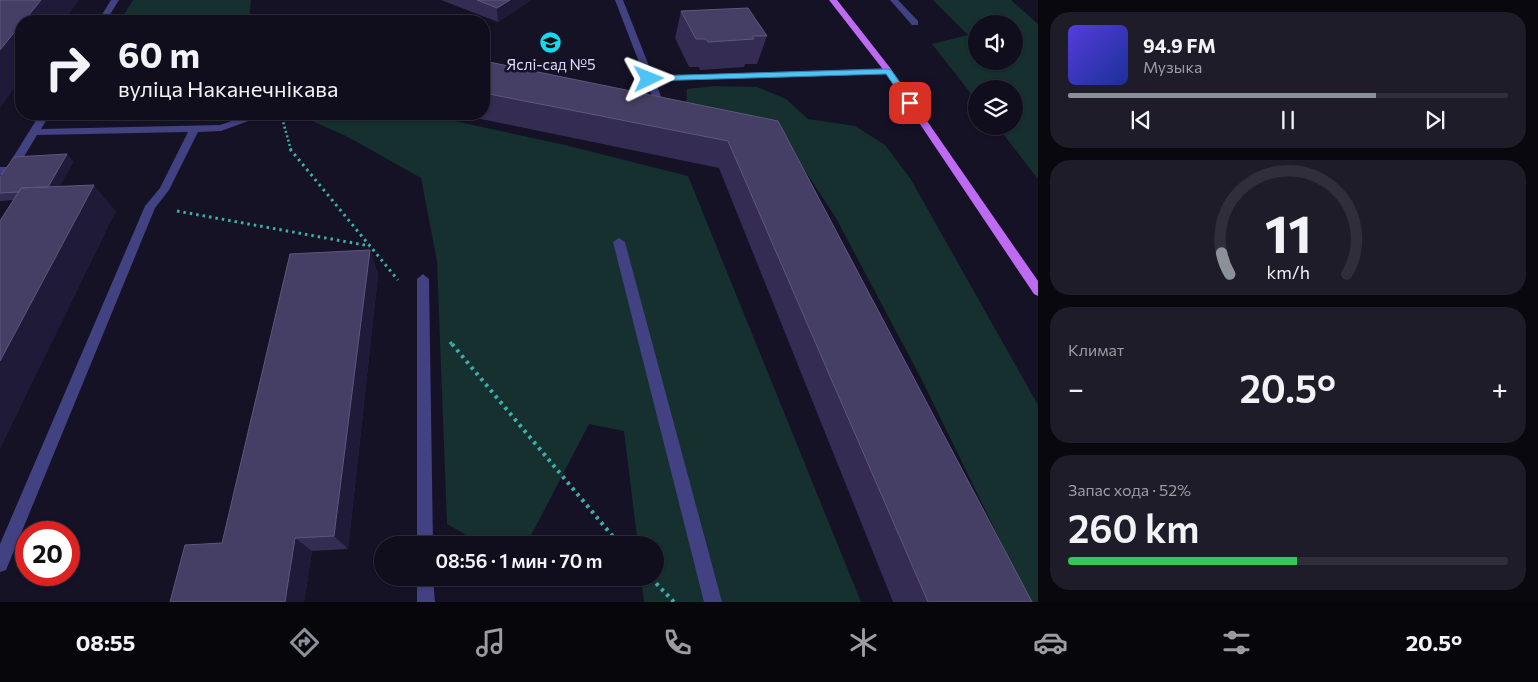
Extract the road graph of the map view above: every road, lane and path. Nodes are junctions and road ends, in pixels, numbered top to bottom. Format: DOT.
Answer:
graph roads {
  1 [pos="115,0"];
  2 [pos="619,0"];
  3 [pos="833,0"];
  4 [pos="894,0"];
  5 [pos="106,15"];
  6 [pos="915,23"];
  7 [pos="888,71"];
  8 [pos="649,79"];
  9 [pos="664,118"];
  10 [pos="41,120"];
  11 [pos="244,120"];
  12 [pos="194,129"];
  13 [pos="34,132"];
  14 [pos="0,171"];
  15 [pos="150,206"];
  16 [pos="619,242"];
  17 [pos="370,246"];
  18 [pos="423,279"];
  19 [pos="1038,291"];
  20 [pos="425,536"];
  21 [pos="0,564"];
  22 [pos="426,586"];
  23 [pos="659,586"];
  24 [pos="426,602"];
  25 [pos="674,602"];
  26 [pos="713,602"];
  1 -- 5 [label="lane"];
  2 -- 8 [label="lane"];
  3 -- 7 [label="main road"];
  4 -- 6 [label="lane"];
  7 -- 8 [label="lane"];
  7 -- 19 [label="main road"];
  8 -- 9 [label="lane"];
  10 -- 13 [label="lane"];
  11 -- 12 [label="lane"];
  12 -- 13 [label="lane"];
  12 -- 15 [label="lane"];
  13 -- 14 [label="lane"];
  15 -- 17 [label="path"];
  15 -- 21 [label="lane"];
  16 -- 26 [label="lane"];
  18 -- 20 [label="lane"];
  22 -- 24 [label="lane"];
  23 -- 25 [label="path"];
}
